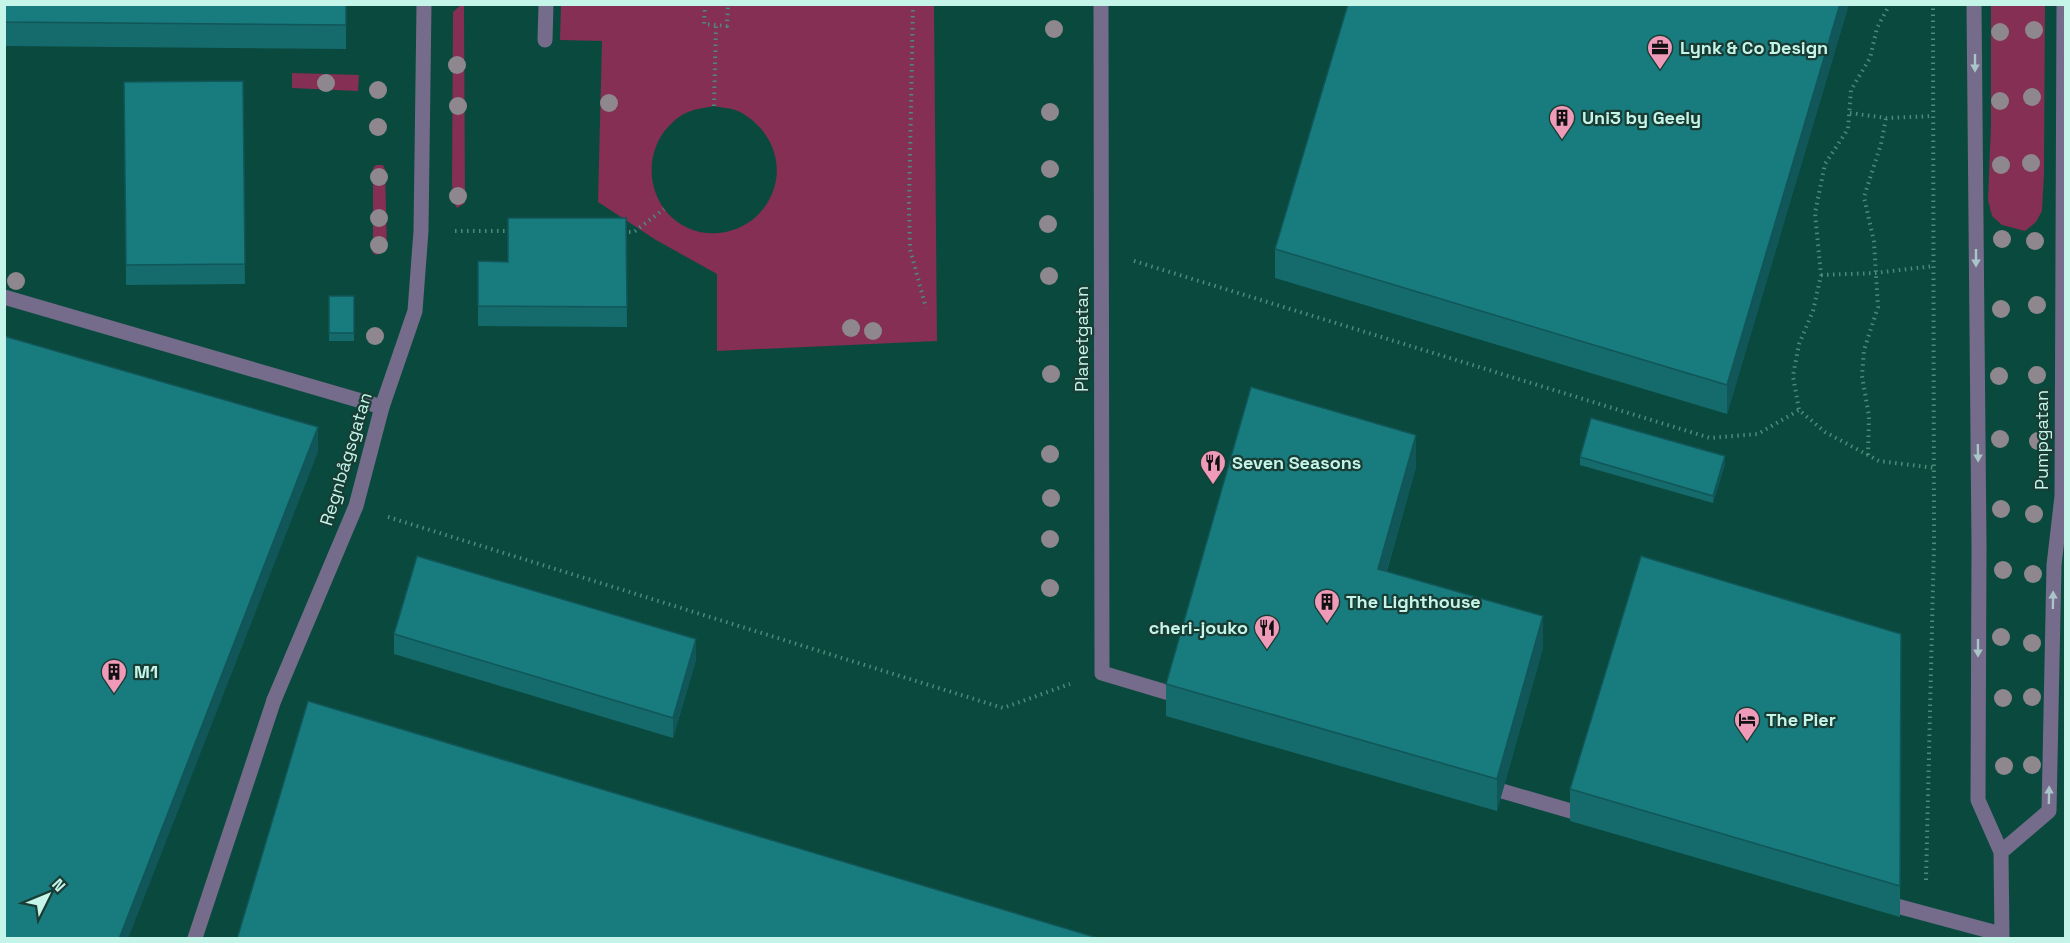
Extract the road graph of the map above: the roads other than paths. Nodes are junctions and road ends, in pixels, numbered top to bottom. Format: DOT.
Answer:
graph roads {
  1 [pos="424,4"];
  2 [pos="546,4"];
  3 [pos="1101,4"];
  4 [pos="1974,4"];
  5 [pos="2064,4"];
  6 [pos="545,40"];
  7 [pos="4,297"];
  8 [pos="382,407"];
  9 [pos="1204,704"];
  10 [pos="1467,781"];
  11 [pos="1604,821"];
  12 [pos="2001,852"];
  13 [pos="1867,898"];
  14 [pos="2001,936"];
  15 [pos="195,939"];
  1 -- 8 [label="street, Regnbågsgatan"];
  2 -- 6 [label="street"];
  3 -- 9 [label="street, Planetgatan"];
  4 -- 12 [label="street, one-way"];
  12 -- 5 [label="street, Pumpgatan, one-way"];
  7 -- 8 [label="street"];
  8 -- 15 [label="street, Regnbågsgatan"];
  10 -- 11 [label="street"];
  12 -- 14 [label="street"];
  13 -- 14 [label="street"];
}
